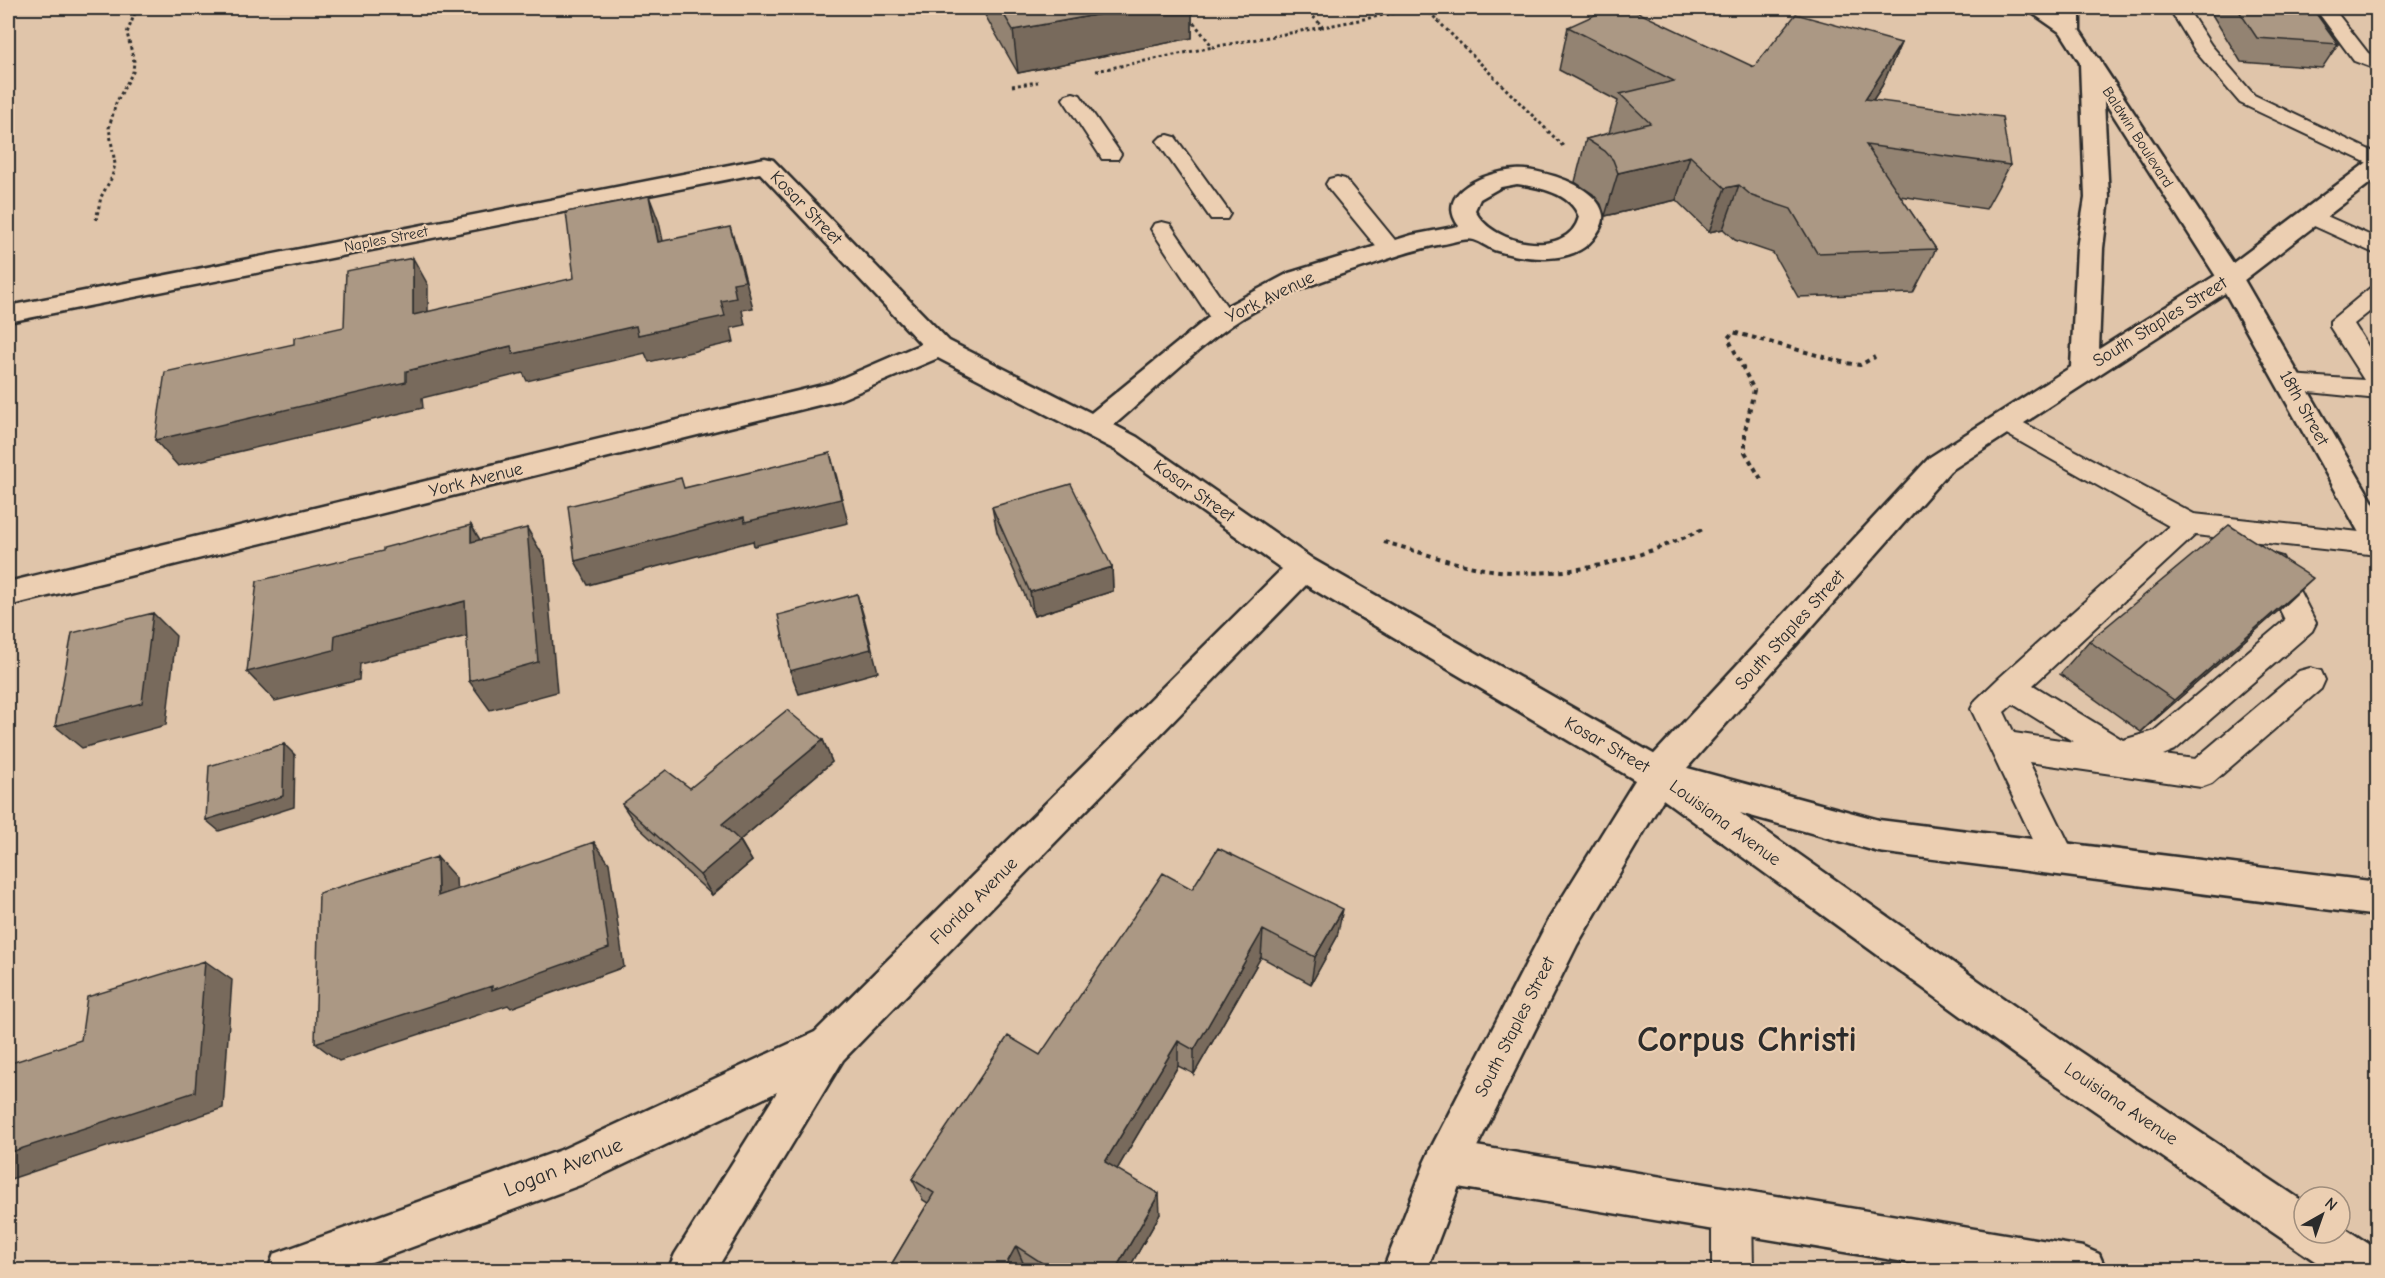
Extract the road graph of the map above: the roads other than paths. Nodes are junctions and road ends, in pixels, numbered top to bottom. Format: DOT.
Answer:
graph roads {
  1 [pos="2035,8"];
  2 [pos="2178,8"];
  3 [pos="2196,8"];
  4 [pos="2324,8"];
  5 [pos="2069,18"];
  6 [pos="2203,48"];
  7 [pos="2091,63"];
  8 [pos="2378,64"];
  9 [pos="1072,99"];
  10 [pos="1168,141"];
  11 [pos="1110,154"];
  12 [pos="2378,164"];
  13 [pos="765,165"];
  14 [pos="1337,184"];
  15 [pos="1219,214"];
  16 [pos="2311,216"];
  17 [pos="1162,229"];
  18 [pos="1478,231"];
  19 [pos="2378,248"];
  20 [pos="1391,250"];
  21 [pos="2230,278"];
  22 [pos="2378,293"];
  23 [pos="8,314"];
  24 [pos="1223,319"];
  25 [pos="939,347"];
  26 [pos="2085,369"];
  27 [pos="2378,382"];
  28 [pos="2289,383"];
  29 [pos="2378,390"];
  30 [pos="2005,422"];
  31 [pos="1094,426"];
  32 [pos="2189,524"];
  33 [pos="2254,531"];
  34 [pos="2378,539"];
  35 [pos="2378,544"];
  36 [pos="1303,568"];
  37 [pos="8,594"];
  38 [pos="2310,680"];
  39 [pos="2010,687"];
  40 [pos="2003,744"];
  41 [pos="1658,775"];
  42 [pos="2059,858"];
  43 [pos="2378,899"];
  44 [pos="829,1046"];
  45 [pos="1446,1163"];
  46 [pos="1732,1212"];
  47 [pos="2292,1220"];
  48 [pos="2330,1245"];
  49 [pos="2001,1264"];
  50 [pos="290,1270"];
  51 [pos="691,1270"];
  52 [pos="1405,1270"];
  53 [pos="1733,1270"];
  54 [pos="2083,1270"];
  55 [pos="2367,1270"];
  1 -- 5 [label="street, Baldwin Boulevard"];
  2 -- 6 [label="lane"];
  3 -- 6 [label="lane"];
  4 -- 8 [label="lane"];
  5 -- 7 [label="street, Baldwin Boulevard"];
  6 -- 12 [label="lane"];
  7 -- 21 [label="street, Baldwin Boulevard"];
  7 -- 26 [label="street"];
  9 -- 11 [label="lane"];
  10 -- 15 [label="lane"];
  12 -- 16 [label="street, South Staples Street"];
  13 -- 23 [label="street, Naples Street"];
  13 -- 25 [label="street, Kosar Street"];
  14 -- 20 [label="lane"];
  16 -- 19 [label="lane"];
  16 -- 21 [label="street, South Staples Street"];
  17 -- 24 [label="lane"];
  18 -- 18 [label="street"];
  18 -- 20 [label="street, York Avenue"];
  20 -- 24 [label="street, York Avenue"];
  21 -- 26 [label="street, South Staples Street"];
  21 -- 28 [label="street, 18th Street"];
  22 -- 27 [label="lane"];
  24 -- 31 [label="street, York Avenue"];
  25 -- 31 [label="street, Kosar Street"];
  25 -- 37 [label="street, York Avenue"];
  26 -- 30 [label="street, South Staples Street"];
  28 -- 29 [label="lane"];
  28 -- 34 [label="street, 18th Street"];
  30 -- 32 [label="lane"];
  30 -- 41 [label="street, South Staples Street"];
  31 -- 36 [label="street, Kosar Street"];
  32 -- 33 [label="lane"];
  32 -- 39 [label="lane"];
  33 -- 35 [label="lane"];
  33 -- 39 [label="lane"];
  36 -- 41 [label="street, Kosar Street"];
  36 -- 44 [label="street, Florida Avenue"];
  38 -- 40 [label="lane"];
  39 -- 40 [label="lane"];
  40 -- 42 [label="lane"];
  41 -- 42 [label="street, Louisiana Avenue"];
  41 -- 45 [label="street, South Staples Street"];
  41 -- 47 [label="street, Louisiana Avenue"];
  42 -- 43 [label="street, Louisiana Avenue"];
  44 -- 50 [label="street, Logan Avenue"];
  44 -- 51 [label="street, Florida Avenue"];
  45 -- 46 [label="street"];
  45 -- 52 [label="street, South Staples Street"];
  46 -- 49 [label="street"];
  46 -- 53 [label="lane"];
  48 -- 55 [label="street"];
  49 -- 54 [label="street"];
}
